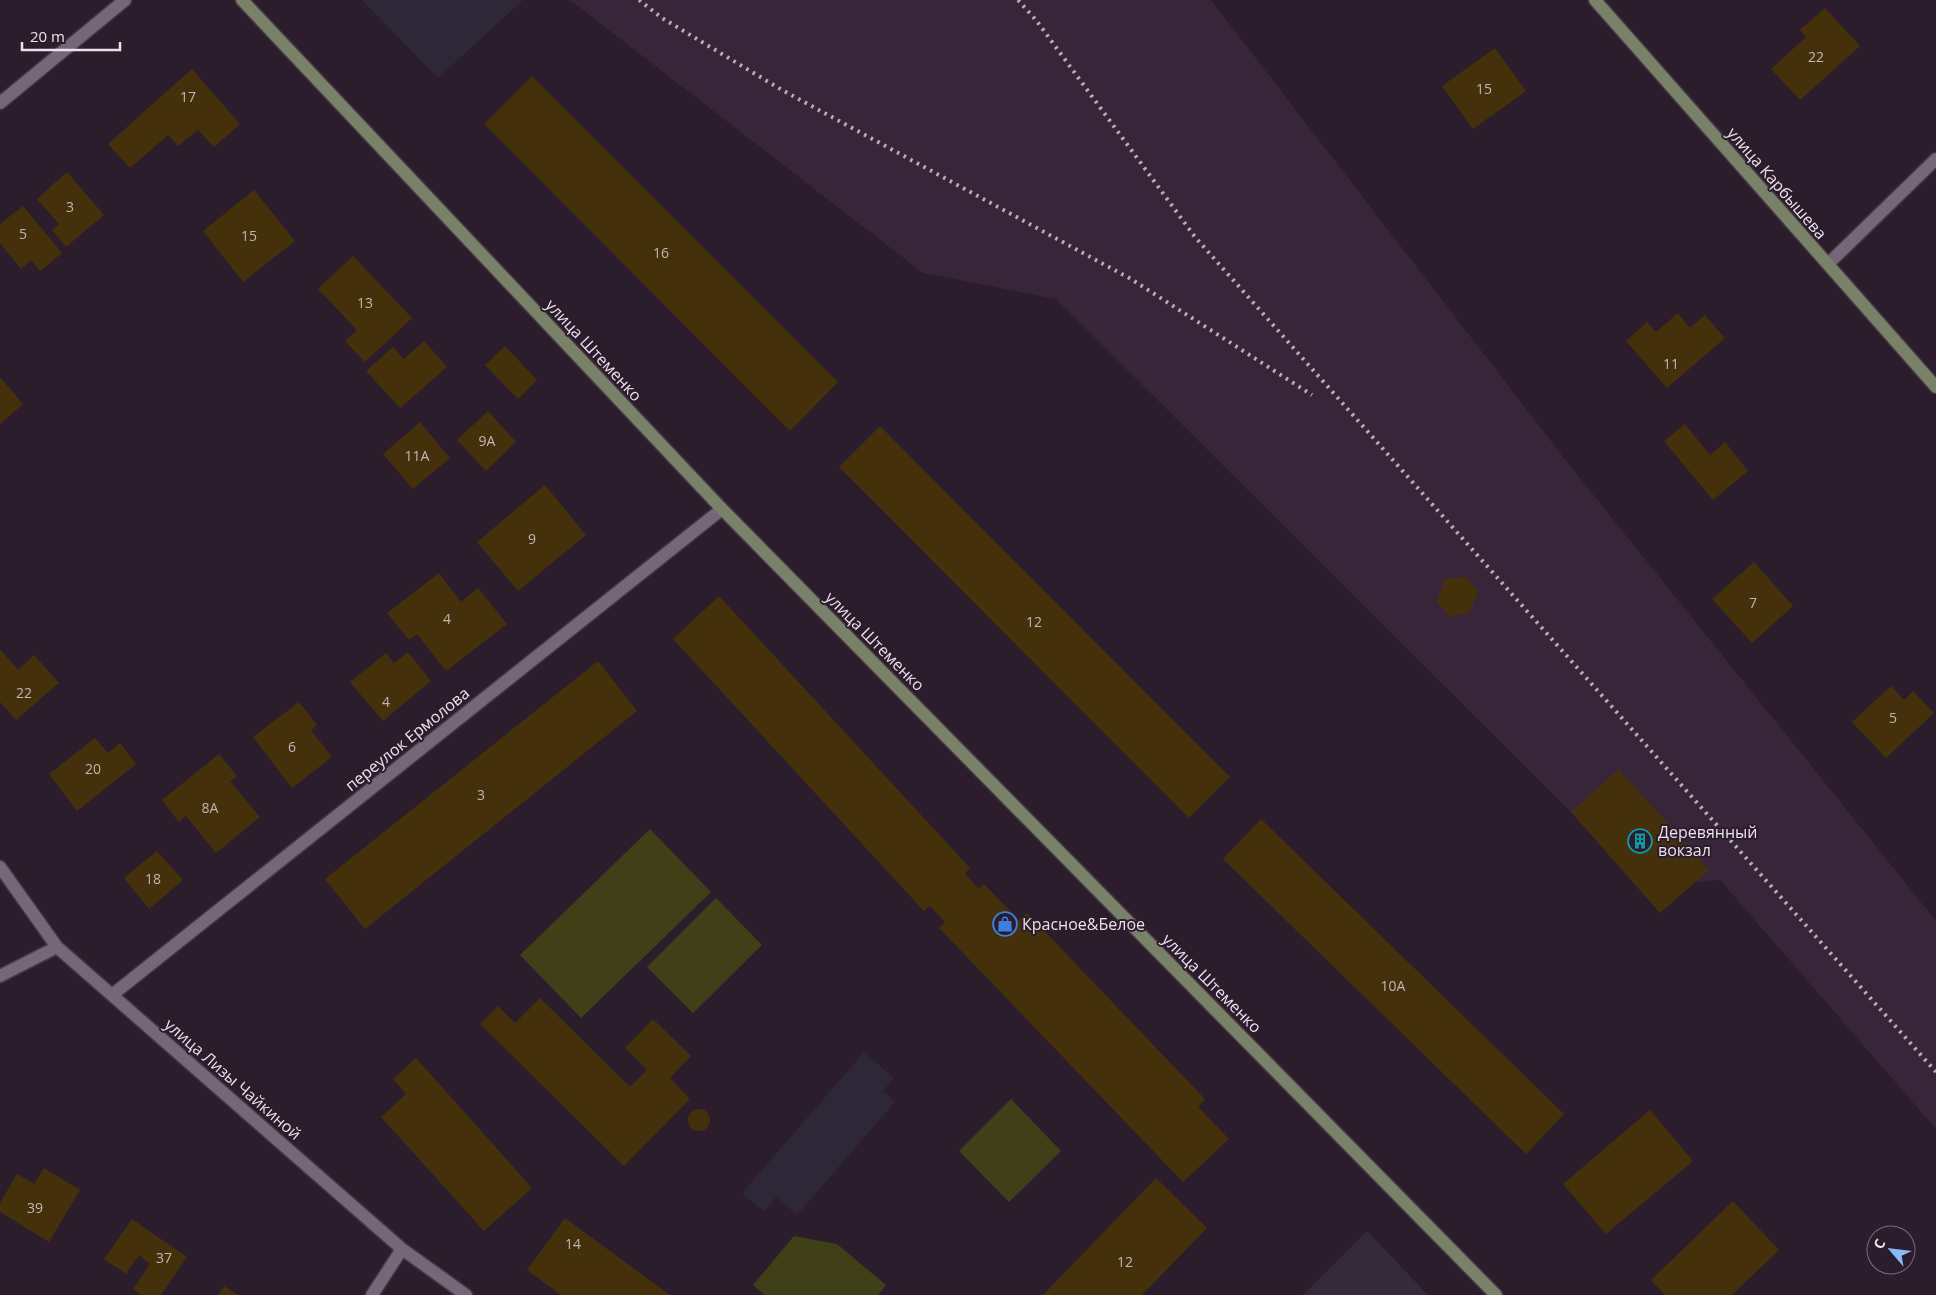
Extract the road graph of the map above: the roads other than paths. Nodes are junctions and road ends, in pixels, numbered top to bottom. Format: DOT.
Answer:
graph roads {
  1 [pos="125,0"];
  2 [pos="242,0"];
  3 [pos="1595,0"];
  4 [pos="0,103"];
  5 [pos="1936,159"];
  6 [pos="1828,264"];
  7 [pos="1936,386"];
  8 [pos="722,508"];
  9 [pos="0,866"];
  10 [pos="57,947"];
  11 [pos="0,976"];
  12 [pos="112,995"];
  13 [pos="402,1249"];
  14 [pos="372,1295"];
  15 [pos="466,1295"];
  16 [pos="1496,1295"];
  1 -- 4 [label="street"];
  2 -- 8 [label="main road, улица Штеменко"];
  3 -- 6 [label="main road, улица Карбышева"];
  5 -- 6 [label="street"];
  6 -- 7 [label="main road, улица Карбышева"];
  8 -- 12 [label="street, переулок Ермолова"];
  8 -- 16 [label="main road, улица Штеменко"];
  9 -- 10 [label="street, улица Лизы Чайкиной"];
  10 -- 11 [label="street"];
  10 -- 12 [label="street, улица Лизы Чайкиной"];
  12 -- 13 [label="street, улица Лизы Чайкиной"];
  13 -- 14 [label="street"];
  13 -- 15 [label="street, улица Лизы Чайкиной"];
}
